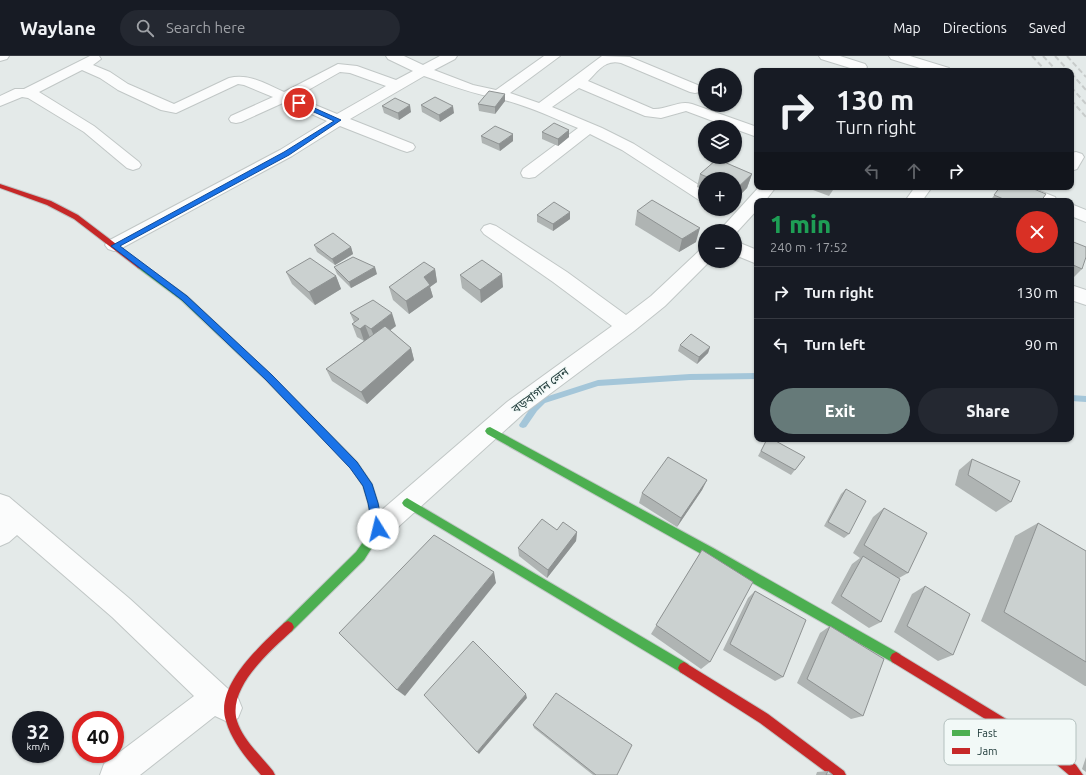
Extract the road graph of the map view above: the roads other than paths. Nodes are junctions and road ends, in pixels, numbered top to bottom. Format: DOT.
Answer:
graph roads {
  1 [pos="98,56"];
  2 [pos="393,56"];
  3 [pos="450,56"];
  4 [pos="553,56"];
  5 [pos="826,56"];
  6 [pos="870,56"];
  7 [pos="896,56"];
  8 [pos="81,65"];
  9 [pos="856,68"];
  10 [pos="859,68"];
  11 [pos="934,68"];
  12 [pos="424,71"];
  13 [pos="578,82"];
  14 [pos="397,85"];
  15 [pos="695,89"];
  16 [pos="27,93"];
  17 [pos="498,94"];
  18 [pos="285,97"];
  19 [pos="0,102"];
  20 [pos="541,108"];
  21 [pos="236,120"];
  22 [pos="338,120"];
  23 [pos="588,128"];
  24 [pos="754,131"];
  25 [pos="407,147"];
  26 [pos="133,165"];
  27 [pos="529,173"];
  28 [pos="0,186"];
  29 [pos="765,190"];
  30 [pos="922,190"];
  31 [pos="1022,190"];
  32 [pos="698,192"];
  33 [pos="758,198"];
  34 [pos="915,198"];
  35 [pos="1042,198"];
  36 [pos="754,202"];
  37 [pos="1074,211"];
  38 [pos="737,216"];
  39 [pos="1086,216"];
  40 [pos="740,218"];
  41 [pos="734,224"];
  42 [pos="490,230"];
  43 [pos="114,246"];
  44 [pos="742,250"];
  45 [pos="754,256"];
  46 [pos="698,262"];
  47 [pos="1074,293"];
  48 [pos="1086,298"];
  49 [pos="627,326"];
  50 [pos="490,431"];
  51 [pos="407,503"];
  52 [pos="6,519"];
  53 [pos="378,529"];
  54 [pos="222,702"];
  55 [pos="996,719"];
  56 [pos="1067,765"];
  57 [pos="115,775"];
  58 [pos="269,775"];
  59 [pos="840,775"];
  60 [pos="1076,775"];
  1 -- 8 [label="street"];
  2 -- 12 [label="street"];
  3 -- 12 [label="street"];
  4 -- 17 [label="street"];
  5 -- 9 [label="street"];
  6 -- 10 [label="street"];
  7 -- 11 [label="street"];
  8 -- 16 [label="street"];
  8 -- 18 [label="street"];
  12 -- 14 [label="street"];
  12 -- 17 [label="street"];
  13 -- 15 [label="street"];
  13 -- 20 [label="street"];
  13 -- 24 [label="street"];
  14 -- 18 [label="street"];
  14 -- 22 [label="street"];
  16 -- 19 [label="street"];
  16 -- 26 [label="street"];
  17 -- 20 [label="street"];
  18 -- 21 [label="street"];
  18 -- 22 [label="street"];
  20 -- 23 [label="street"];
  22 -- 25 [label="street"];
  22 -- 43 [label="street"];
  23 -- 27 [label="street"];
  23 -- 32 [label="street"];
  28 -- 43 [label="street"];
  29 -- 33 [label="street"];
  30 -- 34 [label="street"];
  31 -- 35 [label="street"];
  36 -- 40 [label="street"];
  37 -- 39 [label="street"];
  38 -- 40 [label="street"];
  40 -- 41 [label="street"];
  42 -- 49 [label="street"];
  43 -- 53 [label="street"];
  44 -- 45 [label="street"];
  46 -- 49 [label="street, বড়বাগান লেন"];
  47 -- 48 [label="street"];
  49 -- 50 [label="street, বড়বাগান লেন"];
  50 -- 51 [label="street, বড়বাগান লেন"];
  50 -- 55 [label="street"];
  51 -- 53 [label="street, বড়বাগান লেন"];
  51 -- 59 [label="street"];
  52 -- 54 [label="street"];
  53 -- 54 [label="street"];
  54 -- 57 [label="street"];
  54 -- 58 [label="street"];
  56 -- 60 [label="street"];
}
